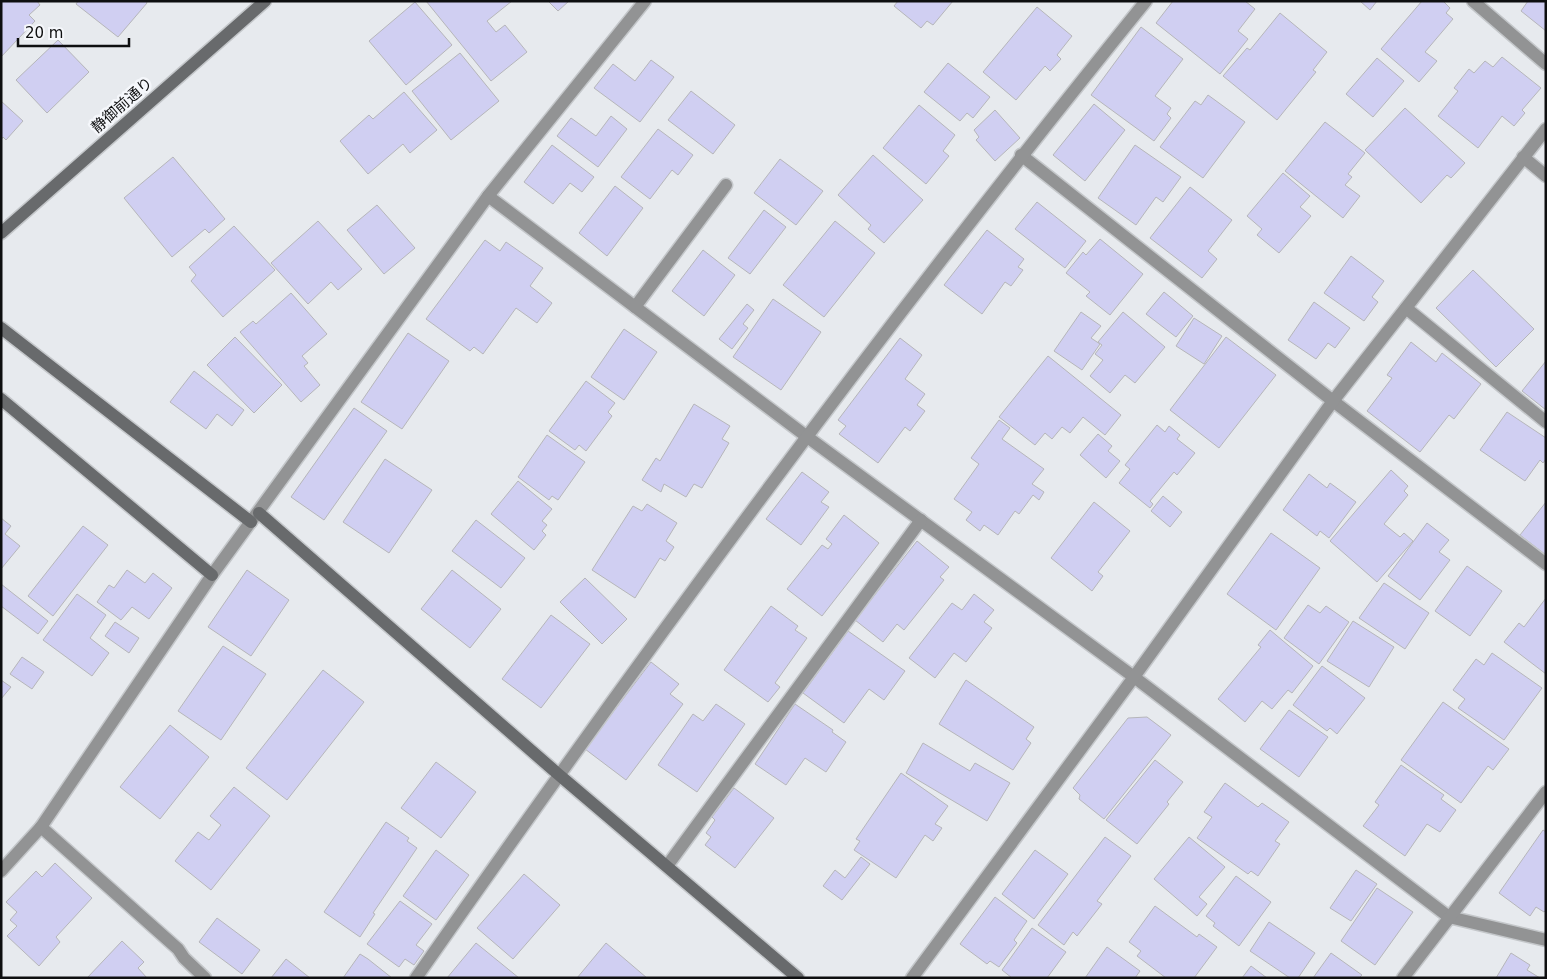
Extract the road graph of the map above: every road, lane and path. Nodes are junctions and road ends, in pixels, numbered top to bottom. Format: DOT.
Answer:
graph roads {
  1 [pos="645,1"];
  2 [pos="1146,1"];
  3 [pos="1473,1"];
  4 [pos="263,2"];
  5 [pos="1546,64"];
  6 [pos="1546,129"];
  7 [pos="1021,155"];
  8 [pos="1524,157"];
  9 [pos="1546,176"];
  10 [pos="726,185"];
  11 [pos="488,196"];
  12 [pos="1,233"];
  13 [pos="635,307"];
  14 [pos="1406,308"];
  15 [pos="1,328"];
  16 [pos="1,399"];
  17 [pos="1333,401"];
  18 [pos="1546,422"];
  19 [pos="806,436"];
  20 [pos="255,517"];
  21 [pos="921,520"];
  22 [pos="1546,564"];
  23 [pos="212,575"];
  24 [pos="1134,677"];
  25 [pos="558,774"];
  26 [pos="1546,792"];
  27 [pos="41,827"];
  28 [pos="667,866"];
  29 [pos="1,871"];
  30 [pos="1449,917"];
  31 [pos="1546,940"];
  32 [pos="205,978"];
  33 [pos="416,978"];
  34 [pos="798,978"];
  35 [pos="912,978"];
  36 [pos="1403,978"];
  1 -- 11 [label="street"];
  2 -- 7 [label="street"];
  3 -- 5 [label="street"];
  4 -- 12 [label="street, 静御前通り"];
  6 -- 8 [label="street"];
  7 -- 17 [label="street"];
  7 -- 19 [label="street"];
  8 -- 9 [label="street"];
  8 -- 14 [label="street"];
  10 -- 13 [label="street"];
  11 -- 13 [label="street"];
  11 -- 20 [label="street"];
  13 -- 19 [label="street"];
  14 -- 17 [label="street"];
  14 -- 18 [label="street"];
  15 -- 20 [label="street"];
  16 -- 23 [label="street"];
  17 -- 22 [label="street"];
  17 -- 24 [label="street"];
  19 -- 21 [label="street"];
  19 -- 25 [label="street"];
  20 -- 23 [label="street"];
  20 -- 25 [label="street"];
  21 -- 24 [label="street"];
  21 -- 28 [label="street"];
  23 -- 27 [label="street"];
  24 -- 30 [label="street"];
  24 -- 35 [label="street"];
  25 -- 28 [label="street"];
  25 -- 33 [label="street"];
  26 -- 30 [label="street"];
  27 -- 29 [label="street"];
  27 -- 32 [label="street"];
  28 -- 34 [label="street"];
  30 -- 31 [label="street"];
  30 -- 36 [label="street"];
}
